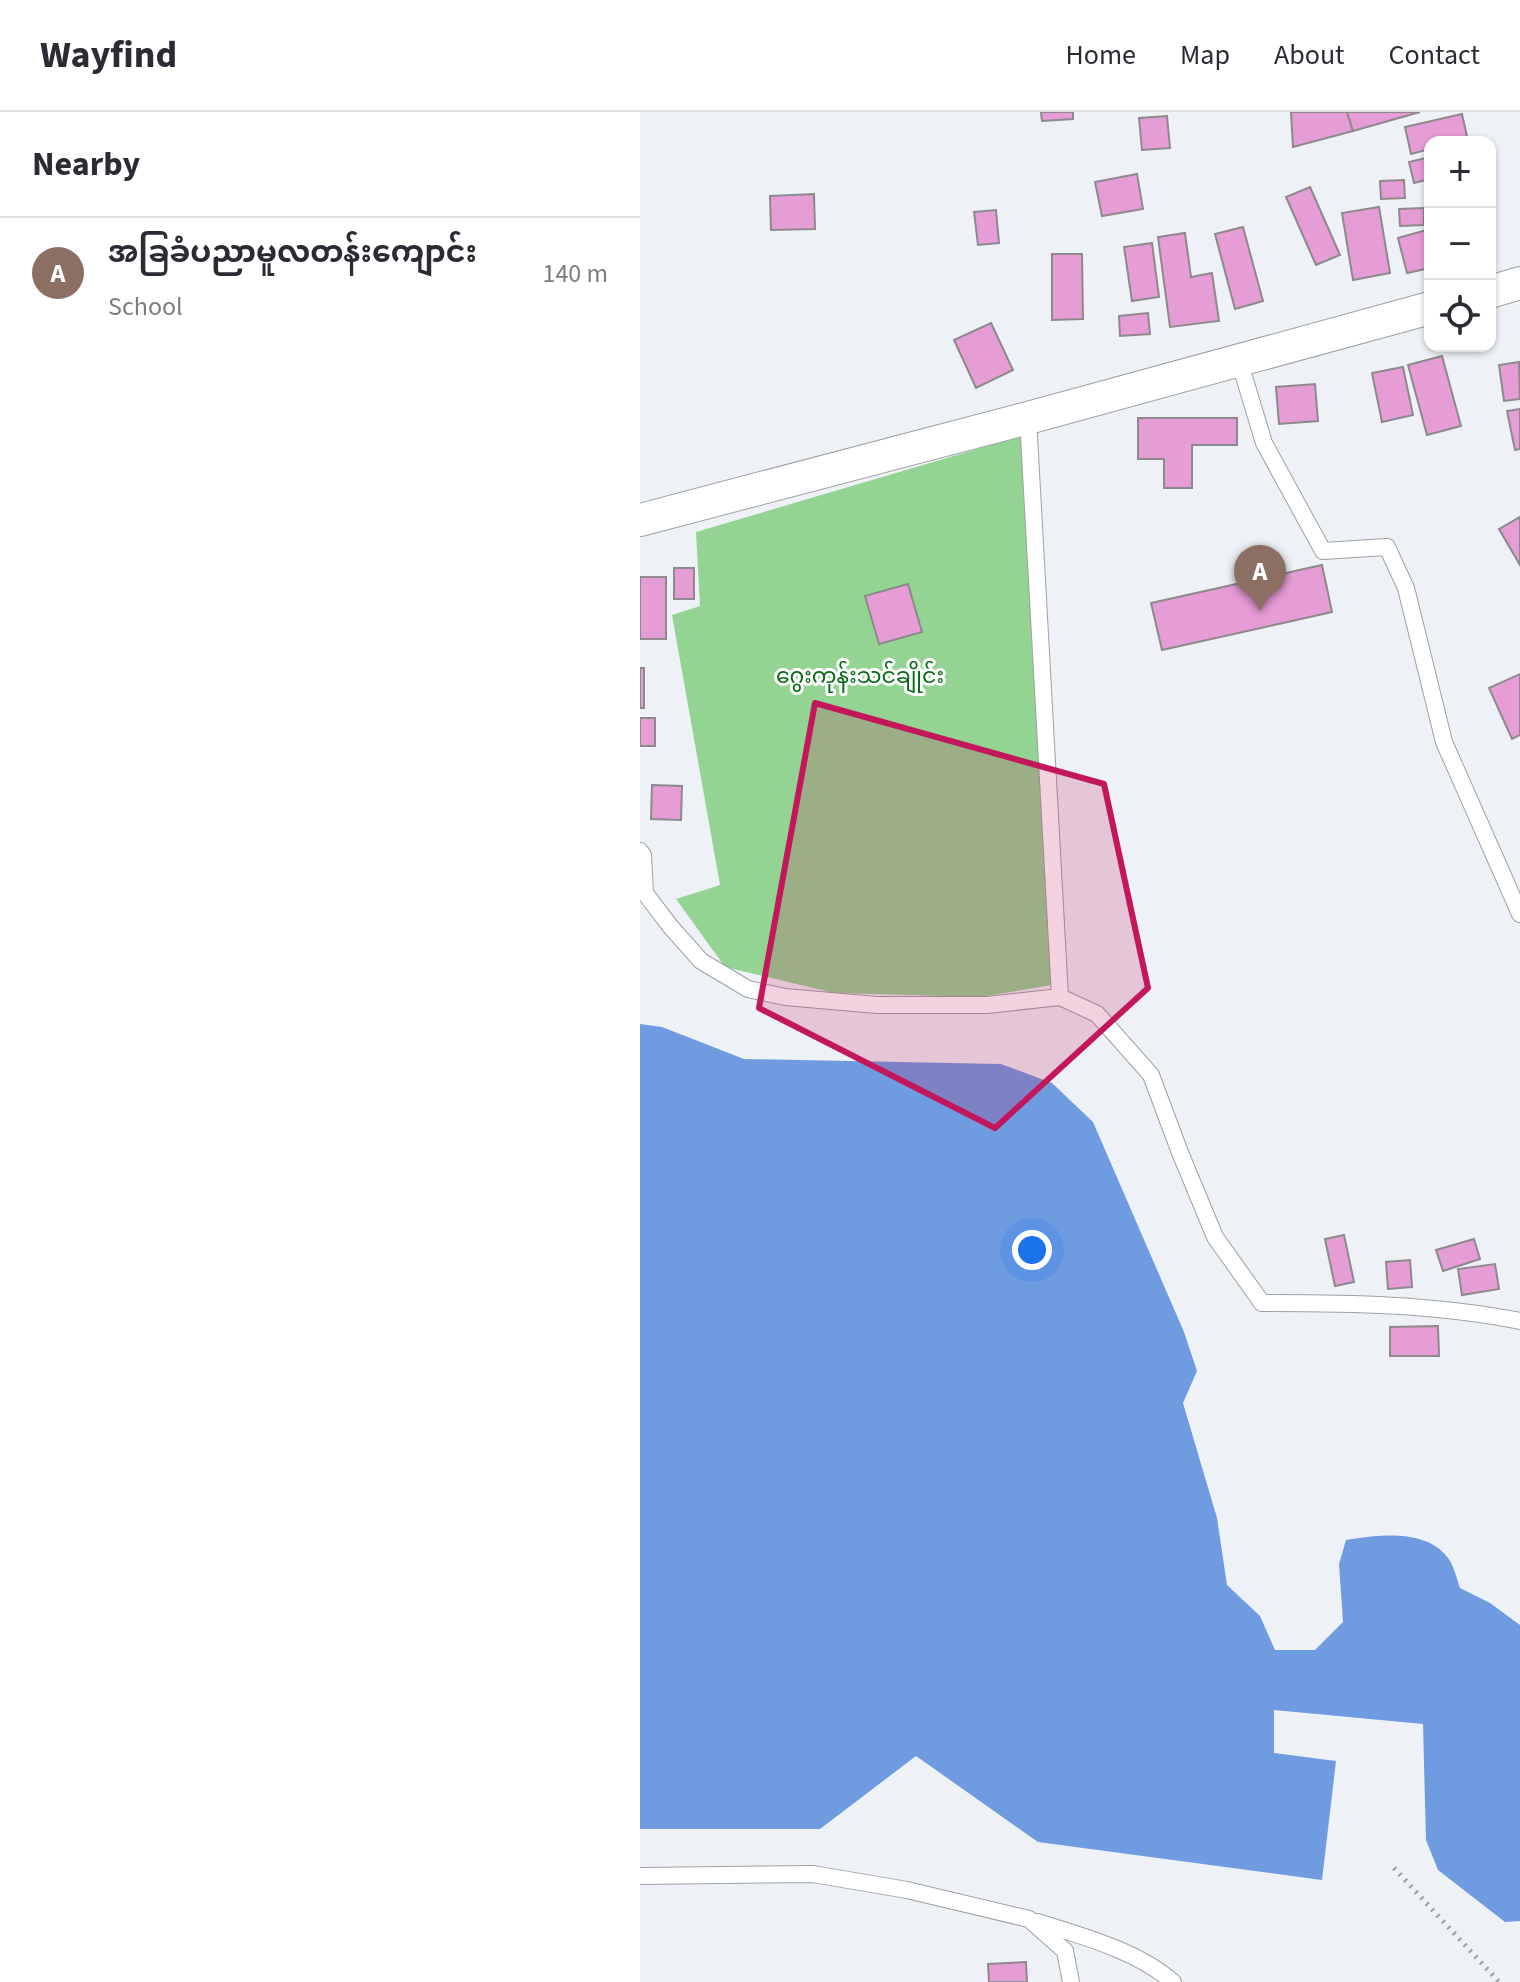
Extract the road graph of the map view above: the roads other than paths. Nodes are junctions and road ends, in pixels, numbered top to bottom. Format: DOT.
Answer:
graph roads {
  1 [pos="1520,283"];
  2 [pos="1496,290"];
  3 [pos="1424,310"];
  4 [pos="1239,360"];
  5 [pos="1028,418"];
  6 [pos="640,520"];
  7 [pos="640,851"];
  8 [pos="1520,914"];
  9 [pos="1060,997"];
  10 [pos="1520,1321"];
  11 [pos="640,1876"];
  12 [pos="1029,1919"];
  13 [pos="1071,1982"];
  14 [pos="1173,1982"];
  1 -- 2 [label="street"];
  3 -- 4 [label="street"];
  4 -- 5 [label="street"];
  4 -- 8 [label="lane"];
  5 -- 6 [label="street"];
  5 -- 9 [label="lane"];
  7 -- 9 [label="lane"];
  9 -- 10 [label="lane"];
  11 -- 12 [label="lane"];
  12 -- 13 [label="lane"];
  12 -- 14 [label="lane"];
}
